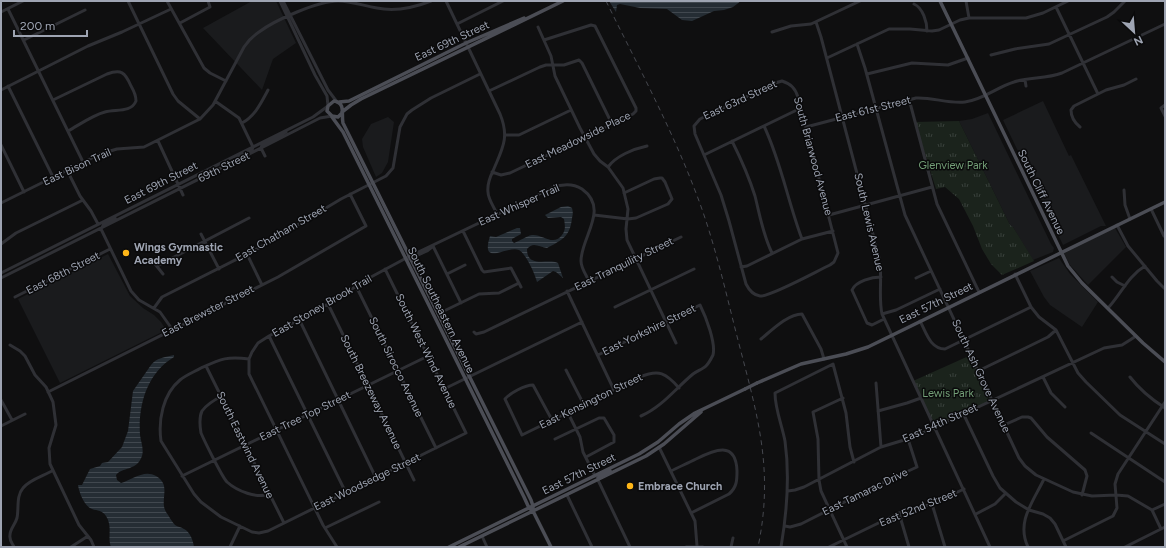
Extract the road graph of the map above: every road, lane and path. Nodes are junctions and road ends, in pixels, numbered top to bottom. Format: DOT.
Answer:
graph roads {
  1 [pos="23,1"];
  2 [pos="128,1"];
  3 [pos="167,1"];
  4 [pos="208,1"];
  5 [pos="282,1"];
  6 [pos="431,1"];
  7 [pos="446,1"];
  8 [pos="503,1"];
  9 [pos="563,1"];
  10 [pos="860,1"];
  11 [pos="940,1"];
  12 [pos="966,1"];
  13 [pos="1068,1"];
  14 [pos="1125,1"];
  15 [pos="914,4"];
  16 [pos="552,6"];
  17 [pos="1056,7"];
  18 [pos="8,8"];
  19 [pos="171,8"];
  20 [pos="84,10"];
  21 [pos="1,12"];
  22 [pos="291,15"];
  23 [pos="288,17"];
  24 [pos="969,18"];
  25 [pos="816,22"];
  26 [pos="180,23"];
  27 [pos="139,24"];
  28 [pos="457,24"];
  29 [pos="952,24"];
  30 [pos="1165,24"];
  31 [pos="538,27"];
  32 [pos="927,31"];
  33 [pos="772,32"];
  34 [pos="1069,35"];
  35 [pos="24,40"];
  36 [pos="544,40"];
  37 [pos="466,43"];
  38 [pos="857,44"];
  39 [pos="468,48"];
  40 [pos="991,55"];
  41 [pos="827,58"];
  42 [pos="968,58"];
  43 [pos="1083,63"];
  44 [pos="552,65"];
  45 [pos="39,71"];
  46 [pos="480,74"];
  47 [pos="867,74"];
  48 [pos="1136,79"];
  49 [pos="1025,80"];
  50 [pos="226,81"];
  51 [pos="789,83"];
  52 [pos="8,86"];
  53 [pos="1026,86"];
  54 [pos="1,90"];
  55 [pos="268,90"];
  56 [pos="489,91"];
  57 [pos="1098,94"];
  58 [pos="985,95"];
  59 [pos="909,99"];
  60 [pos="53,100"];
  61 [pos="215,101"];
  62 [pos="338,102"];
  63 [pos="1165,105"];
  64 [pos="328,106"];
  65 [pos="801,108"];
  66 [pos="876,108"];
  67 [pos="572,110"];
  68 [pos="342,112"];
  69 [pos="332,116"];
  70 [pos="1165,116"];
  71 [pos="842,117"];
  72 [pos="200,119"];
  73 [pos="242,123"];
  74 [pos="612,124"];
  75 [pos="694,126"];
  76 [pos="764,126"];
  77 [pos="292,127"];
  78 [pos="806,127"];
  79 [pos="1080,127"];
  80 [pos="68,131"];
  81 [pos="505,135"];
  82 [pos="585,137"];
  83 [pos="158,141"];
  84 [pos="732,141"];
  85 [pos="1,145"];
  86 [pos="647,146"];
  87 [pos="253,147"];
  88 [pos="261,148"];
  89 [pos="704,155"];
  90 [pos="265,156"];
  91 [pos="83,162"];
  92 [pos="226,166"];
  93 [pos="608,167"];
  94 [pos="67,170"];
  95 [pos="492,172"];
  96 [pos="53,177"];
  97 [pos="374,183"];
  98 [pos="178,184"];
  99 [pos="369,185"];
  100 [pos="932,187"];
  101 [pos="180,189"];
  102 [pos="1124,190"];
  103 [pos="24,192"];
  104 [pos="624,193"];
  105 [pos="350,194"];
  106 [pos="183,195"];
  107 [pos="899,196"];
  108 [pos="83,200"];
  109 [pos="1165,202"];
  110 [pos="1,203"];
  111 [pos="866,205"];
  112 [pos="1151,209"];
  113 [pos="121,213"];
  114 [pos="497,214"];
  115 [pos="594,215"];
  116 [pos="829,215"];
  117 [pos="249,218"];
  118 [pos="628,219"];
  119 [pos="1130,219"];
  120 [pos="98,224"];
  121 [pos="1117,225"];
  122 [pos="100,229"];
  123 [pos="462,231"];
  124 [pos="833,231"];
  125 [pos="201,234"];
  126 [pos="1164,236"];
  127 [pos="681,237"];
  128 [pos="802,239"];
  129 [pos="205,241"];
  130 [pos="1,244"];
  131 [pos="433,246"];
  132 [pos="110,249"];
  133 [pos="1060,252"];
  134 [pos="772,253"];
  135 [pos="247,254"];
  136 [pos="410,257"];
  137 [pos="636,258"];
  138 [pos="151,259"];
  139 [pos="406,259"];
  140 [pos="465,265"];
  141 [pos="157,266"];
  142 [pos="1145,266"];
  143 [pos="741,267"];
  144 [pos="218,269"];
  145 [pos="385,269"];
  146 [pos="694,269"];
  147 [pos="931,271"];
  148 [pos="1,273"];
  149 [pos="163,274"];
  150 [pos="447,274"];
  151 [pos="1015,274"];
  152 [pos="881,277"];
  153 [pos="1112,277"];
  154 [pos="1,278"];
  155 [pos="916,278"];
  156 [pos="589,281"];
  157 [pos="519,283"];
  158 [pos="262,285"];
  159 [pos="356,286"];
  160 [pos="1124,286"];
  161 [pos="522,287"];
  162 [pos="940,289"];
  163 [pos="651,290"];
  164 [pos="1165,290"];
  165 [pos="567,291"];
  166 [pos="979,292"];
  167 [pos="15,297"];
  168 [pos="461,303"];
  169 [pos="328,304"];
  170 [pos="615,307"];
  171 [pos="949,307"];
  172 [pos="1031,307"];
  173 [pos="154,308"];
  174 [pos="1108,308"];
  175 [pos="446,310"];
  176 [pos="882,314"];
  177 [pos="299,319"];
  178 [pos="884,319"];
  179 [pos="920,321"];
  180 [pos="582,322"];
  181 [pos="666,322"];
  182 [pos="172,329"];
  183 [pos="1056,330"];
  184 [pos="474,332"];
  185 [pos="892,335"];
  186 [pos="269,336"];
  187 [pos="1136,336"];
  188 [pos="761,339"];
  189 [pos="964,340"];
  190 [pos="676,343"];
  191 [pos="10,345"];
  192 [pos="428,356"];
  193 [pos="598,356"];
  194 [pos="824,358"];
  195 [pos="249,359"];
  196 [pos="1073,362"];
  197 [pos="1165,362"];
  198 [pos="206,366"];
  199 [pos="398,370"];
  200 [pos="566,370"];
  201 [pos="978,371"];
  202 [pos="470,376"];
  203 [pos="1043,377"];
  204 [pos="1130,377"];
  205 [pos="465,379"];
  206 [pos="876,383"];
  207 [pos="368,385"];
  208 [pos="678,388"];
  209 [pos="444,389"];
  210 [pos="614,390"];
  211 [pos="48,392"];
  212 [pos="222,396"];
  213 [pos="842,398"];
  214 [pos="921,398"];
  215 [pos="1,400"];
  216 [pos="338,400"];
  217 [pos="992,400"];
  218 [pos="1165,402"];
  219 [pos="584,405"];
  220 [pos="710,406"];
  221 [pos="1065,407"];
  222 [pos="1164,407"];
  223 [pos="878,411"];
  224 [pos="568,413"];
  225 [pos="25,414"];
  226 [pos="963,414"];
  227 [pos="308,415"];
  228 [pos="641,416"];
  229 [pos="12,420"];
  230 [pos="552,420"];
  231 [pos="1004,425"];
  232 [pos="1,426"];
  233 [pos="934,427"];
  234 [pos="576,429"];
  235 [pos="276,430"];
  236 [pos="1146,432"];
  237 [pos="1091,433"];
  238 [pos="466,434"];
  239 [pos="555,439"];
  240 [pos="908,439"];
  241 [pos="1165,444"];
  242 [pos="246,445"];
  243 [pos="659,447"];
  244 [pos="881,447"];
  245 [pos="436,448"];
  246 [pos="586,457"];
  247 [pos="1128,458"];
  248 [pos="215,460"];
  249 [pos="624,462"];
  250 [pos="854,462"];
  251 [pos="406,463"];
  252 [pos="52,471"];
  253 [pos="671,471"];
  254 [pos="182,476"];
  255 [pos="595,476"];
  256 [pos="376,478"];
  257 [pos="1044,479"];
  258 [pos="414,480"];
  259 [pos="598,480"];
  260 [pos="818,480"];
  261 [pos="1165,482"];
  262 [pos="964,489"];
  263 [pos="788,491"];
  264 [pos="346,493"];
  265 [pos="270,494"];
  266 [pos="1005,494"];
  267 [pos="567,495"];
  268 [pos="1082,495"];
  269 [pos="1116,495"];
  270 [pos="379,502"];
  271 [pos="932,504"];
  272 [pos="1165,504"];
  273 [pos="531,507"];
  274 [pos="315,508"];
  275 [pos="829,510"];
  276 [pos="1029,510"];
  277 [pos="1152,510"];
  278 [pos="533,511"];
  279 [pos="691,513"];
  280 [pos="899,513"];
  281 [pos="976,514"];
  282 [pos="284,523"];
  283 [pos="240,526"];
  284 [pos="785,526"];
  285 [pos="325,528"];
  286 [pos="1165,528"];
  287 [pos="1161,529"];
  288 [pos="88,536"];
  289 [pos="482,536"];
  290 [pos="733,538"];
  291 [pos="844,540"];
  292 [pos="1063,541"];
  293 [pos="697,546"];
  294 [pos="1128,546"];
  295 [pos="14,547"];
  296 [pos="71,547"];
  297 [pos="94,547"];
  298 [pos="230,547"];
  299 [pos="336,547"];
  300 [pos="448,547"];
  301 [pos="459,547"];
  302 [pos="487,547"];
  303 [pos="551,547"];
  304 [pos="592,547"];
  305 [pos="630,547"];
  306 [pos="686,547"];
  307 [pos="703,547"];
  308 [pos="731,547"];
  309 [pos="781,547"];
  310 [pos="829,547"];
  311 [pos="847,547"];
  312 [pos="909,547"];
  313 [pos="945,547"];
  314 [pos="990,547"];
  315 [pos="1028,547"];
  316 [pos="1066,547"];
  1 -- 18 [label="street"];
  2 -- 27 [label="street"];
  3 -- 19 [label="street"];
  4 -- 26 [label="street"];
  5 -- 22 [label="street"];
  5 -- 23 [label="street"];
  6 -- 22 [label="street, East Bison Trail"];
  7 -- 28 [label="street"];
  8 -- 28 [label="street"];
  9 -- 16 [label="main road, East 69th Street"];
  10 -- 25 [label="street"];
  11 -- 29 [label="main road, South Cliff Avenue"];
  12 -- 24 [label="street"];
  13 -- 17 [label="street"];
  14 -- 34 [label="street"];
  15 -- 32 [label="street"];
  16 -- 37 [label="main road, East 69th Street"];
  16 -- 39 [label="main road, East 69th Street"];
  17 -- 24 [label="street"];
  17 -- 34 [label="street"];
  18 -- 21 [label="street"];
  18 -- 35 [label="street"];
  19 -- 26 [label="street"];
  19 -- 27 [label="street"];
  20 -- 35 [label="street"];
  22 -- 23 [label="street, East Bison Trail"];
  22 -- 62 [label="street"];
  23 -- 50 [label="street, East Bison Trail"];
  23 -- 64 [label="street"];
  24 -- 29 [label="street"];
  25 -- 33 [label="street"];
  25 -- 41 [label="street, South Lewis Avenue"];
  26 -- 50 [label="street"];
  27 -- 45 [label="street"];
  27 -- 72 [label="street"];
  28 -- 37 [label="street"];
  29 -- 32 [label="street"];
  29 -- 42 [label="main road, South Cliff Avenue"];
  30 -- 43 [label="street, East 61st Street"];
  31 -- 36 [label="street"];
  32 -- 38 [label="street"];
  34 -- 40 [label="street"];
  34 -- 43 [label="street"];
  35 -- 45 [label="street"];
  36 -- 44 [label="street"];
  36 -- 74 [label="street, East Meadowside Place"];
  37 -- 39 [label="street"];
  37 -- 62 [label="main road, East 69th Street"];
  38 -- 41 [label="street"];
  38 -- 47 [label="street, South Ash Grove Avenue"];
  39 -- 46 [label="street"];
  39 -- 68 [label="main road, East 69th Street"];
  41 -- 71 [label="street, South Lewis Avenue"];
  42 -- 47 [label="street"];
  42 -- 58 [label="main road, South Cliff Avenue"];
  43 -- 49 [label="street, East 61st Street"];
  43 -- 57 [label="street"];
  44 -- 56 [label="street"];
  44 -- 67 [label="street"];
  44 -- 74 [label="street"];
  45 -- 52 [label="street"];
  45 -- 60 [label="street"];
  46 -- 56 [label="street"];
  46 -- 97 [label="street, East Chatham Street"];
  47 -- 66 [label="street, South Ash Grove Avenue"];
  48 -- 57 [label="street"];
  49 -- 53 [label="street"];
  49 -- 58 [label="street, East 61st Street"];
  50 -- 61 [label="street, East Bison Trail"];
  51 -- 65 [label="street, South Briarwood Avenue"];
  51 -- 75 [label="street, East 63rd Street"];
  52 -- 54 [label="street"];
  52 -- 96 [label="street"];
  55 -- 73 [label="street"];
  56 -- 81 [label="street"];
  57 -- 79 [label="street"];
  58 -- 59 [label="street, East 61st Street"];
  58 -- 133 [label="main road, South Cliff Avenue"];
  59 -- 66 [label="street, East 61st Street"];
  59 -- 100 [label="street"];
  60 -- 80 [label="street"];
  60 -- 80 [label="street"];
  61 -- 72 [label="street, East Bison Trail"];
  61 -- 73 [label="street"];
  62 -- 64 [label="main road"];
  62 -- 68 [label="main road"];
  63 -- 70 [label="street"];
  64 -- 69 [label="main road"];
  64 -- 77 [label="street, East 69th Street"];
  65 -- 76 [label="street"];
  65 -- 78 [label="street, South Briarwood Avenue"];
  66 -- 71 [label="street, East 61st Street"];
  66 -- 107 [label="street, South Ash Grove Avenue"];
  67 -- 81 [label="street"];
  67 -- 82 [label="street"];
  68 -- 69 [label="main road"];
  68 -- 97 [label="main road, South Southeastern Avenue"];
  69 -- 88 [label="street, 69th Street"];
  69 -- 99 [label="main road, South Southeastern Avenue"];
  71 -- 78 [label="street, East 61st Street"];
  71 -- 111 [label="street, South Lewis Avenue"];
  72 -- 83 [label="street, East Bison Trail"];
  73 -- 87 [label="street"];
  74 -- 82 [label="street, East Meadowside Place"];
  75 -- 89 [label="street, South Briarwood Avenue"];
  76 -- 84 [label="street"];
  76 -- 128 [label="street"];
  77 -- 87 [label="street, East 69th Street"];
  77 -- 88 [label="street"];
  78 -- 116 [label="street, South Briarwood Avenue"];
  80 -- 91 [label="street"];
  81 -- 95 [label="street"];
  82 -- 93 [label="street"];
  82 -- 95 [label="street, East Meadowside Place"];
  83 -- 91 [label="street, East Bison Trail"];
  83 -- 98 [label="street"];
  84 -- 89 [label="street"];
  84 -- 134 [label="street"];
  85 -- 103 [label="street"];
  86 -- 93 [label="street"];
  87 -- 92 [label="street"];
  87 -- 98 [label="street, East 69th Street"];
  88 -- 90 [label="street"];
  88 -- 92 [label="street, 69th Street"];
  89 -- 143 [label="street, South Briarwood Avenue"];
  91 -- 94 [label="street, East Bison Trail"];
  92 -- 101 [label="street, 69th Street"];
  93 -- 104 [label="street"];
  94 -- 96 [label="street, East Bison Trail"];
  94 -- 108 [label="street"];
  95 -- 114 [label="street"];
  96 -- 103 [label="street, East Bison Trail"];
  97 -- 99 [label="street, East Chatham Street"];
  97 -- 136 [label="main road, South Southeastern Avenue"];
  98 -- 101 [label="street"];
  98 -- 113 [label="street, East 69th Street"];
  99 -- 105 [label="street, East Chatham Street"];
  99 -- 139 [label="main road, South Southeastern Avenue"];
  100 -- 107 [label="street"];
  100 -- 166 [label="street"];
  101 -- 106 [label="street"];
  101 -- 122 [label="street, 69th Street"];
  102 -- 119 [label="street"];
  103 -- 110 [label="street, East Bison Trail"];
  104 -- 118 [label="street"];
  104 -- 118 [label="street"];
  105 -- 135 [label="street, East Chatham Street"];
  105 -- 158 [label="street, East Brewster Street"];
  107 -- 111 [label="street"];
  107 -- 147 [label="street, South Ash Grove Avenue"];
  108 -- 120 [label="street"];
  108 -- 130 [label="street"];
  109 -- 112 [label="main road, East 57th Street"];
  111 -- 116 [label="street"];
  111 -- 152 [label="street, South Lewis Avenue"];
  112 -- 119 [label="main road, East 57th Street"];
  112 -- 126 [label="street"];
  113 -- 120 [label="street, East 69th Street"];
  113 -- 122 [label="street"];
  114 -- 115 [label="street, East Whisper Trail"];
  114 -- 123 [label="street, East Whisper Trail"];
  115 -- 118 [label="street"];
  115 -- 156 [label="street"];
  116 -- 124 [label="street, South Briarwood Avenue"];
  117 -- 129 [label="street"];
  118 -- 137 [label="street"];
  119 -- 121 [label="main road, East 57th Street"];
  120 -- 148 [label="street, East 69th Street"];
  121 -- 133 [label="main road, East 57th Street"];
  121 -- 142 [label="street"];
  122 -- 132 [label="street"];
  122 -- 154 [label="street"];
  123 -- 131 [label="street, East Whisper Trail"];
  123 -- 157 [label="street"];
  124 -- 128 [label="street"];
  124 -- 143 [label="street, South Briarwood Avenue"];
  125 -- 129 [label="street"];
  127 -- 137 [label="street, East Tranquility Street"];
  128 -- 134 [label="street"];
  129 -- 141 [label="street"];
  129 -- 144 [label="street"];
  131 -- 136 [label="street, East Whisper Trail"];
  131 -- 150 [label="street"];
  132 -- 167 [label="street, East 68th Street"];
  132 -- 173 [label="street"];
  133 -- 151 [label="main road, East 57th Street"];
  133 -- 174 [label="main road, South Cliff Avenue"];
  134 -- 143 [label="street"];
  135 -- 144 [label="street, East Chatham Street"];
  135 -- 158 [label="street"];
  136 -- 139 [label="street, East Whisper Trail"];
  136 -- 202 [label="main road, South Southeastern Avenue"];
  137 -- 156 [label="street, East Tranquility Street"];
  137 -- 163 [label="street"];
  138 -- 141 [label="street"];
  139 -- 145 [label="street, East Stoney Brook Trail"];
  139 -- 205 [label="main road, South Southeastern Avenue"];
  140 -- 150 [label="street"];
  141 -- 149 [label="street"];
  142 -- 160 [label="street"];
  142 -- 164 [label="street"];
  144 -- 173 [label="street, East Chatham Street"];
  145 -- 159 [label="street, East Stoney Brook Trail"];
  145 -- 192 [label="street, South West Wind Avenue"];
  146 -- 163 [label="street"];
  147 -- 155 [label="street"];
  147 -- 162 [label="street, South Ash Grove Avenue"];
  150 -- 168 [label="street"];
  151 -- 166 [label="main road, East 57th Street"];
  151 -- 172 [label="street"];
  152 -- 176 [label="street, South Lewis Avenue"];
  152 -- 178 [label="street"];
  153 -- 160 [label="street"];
  156 -- 165 [label="street, East Tranquility Street"];
  157 -- 161 [label="street"];
  157 -- 168 [label="street"];
  158 -- 182 [label="street, East Brewster Street"];
  159 -- 169 [label="street, East Stoney Brook Trail"];
  159 -- 199 [label="street, South Sirocco Avenue"];
  160 -- 174 [label="street"];
  162 -- 171 [label="street, South Ash Grove Avenue"];
  162 -- 176 [label="street"];
  163 -- 170 [label="street"];
  163 -- 181 [label="street"];
  165 -- 180 [label="street"];
  165 -- 184 [label="street, East Tranquility Street"];
  166 -- 171 [label="main road, East 57th Street"];
  168 -- 175 [label="street"];
  169 -- 177 [label="street, East Stoney Brook Trail"];
  169 -- 207 [label="street, South Breezeway Avenue"];
  171 -- 179 [label="main road, East 57th Street"];
  171 -- 189 [label="street, South Ash Grove Avenue"];
  172 -- 183 [label="street"];
  172 -- 189 [label="street"];
  173 -- 182 [label="street"];
  174 -- 187 [label="main road, South Cliff Avenue"];
  176 -- 178 [label="street, South Lewis Avenue"];
  177 -- 186 [label="street, East Stoney Brook Trail"];
  177 -- 216 [label="street"];
  178 -- 185 [label="street, South Lewis Avenue"];
  179 -- 185 [label="main road, East 57th Street"];
  179 -- 189 [label="street"];
  180 -- 193 [label="street"];
  180 -- 202 [label="street"];
  181 -- 190 [label="street"];
  181 -- 193 [label="street, East Yorkshire Street"];
  181 -- 208 [label="street, East Yorkshire Street"];
  182 -- 211 [label="street, East Brewster Street"];
  183 -- 196 [label="street"];
  183 -- 201 [label="street"];
  185 -- 194 [label="main road, East 57th Street"];
  185 -- 214 [label="street, South Lewis Avenue"];
  186 -- 195 [label="street, East Stoney Brook Trail"];
  186 -- 227 [label="street"];
  187 -- 196 [label="street, East 54th Street"];
  187 -- 197 [label="main road, South Cliff Avenue"];
  188 -- 194 [label="street"];
  189 -- 201 [label="street, South Ash Grove Avenue"];
  191 -- 211 [label="street"];
  192 -- 199 [label="street, East Tree Top Street"];
  192 -- 209 [label="street, South West Wind Avenue"];
  193 -- 210 [label="street"];
  194 -- 220 [label="main road, East 57th Street, bridge"];
  195 -- 198 [label="street"];
  195 -- 235 [label="street"];
  196 -- 203 [label="street, East 54th Street"];
  196 -- 236 [label="street"];
  198 -- 212 [label="street, South Eastwind Avenue"];
  198 -- 254 [label="street"];
  199 -- 207 [label="street, East Tree Top Street"];
  199 -- 245 [label="street, South Sirocco Avenue"];
  200 -- 219 [label="street"];
  201 -- 217 [label="street, South Ash Grove Avenue"];
  202 -- 205 [label="street"];
  202 -- 273 [label="main road, South Southeastern Avenue"];
  203 -- 217 [label="street, East 54th Street"];
  203 -- 221 [label="street"];
  204 -- 222 [label="street"];
  205 -- 209 [label="street"];
  205 -- 273 [label="main road, South Southeastern Avenue"];
  206 -- 223 [label="street"];
  207 -- 216 [label="street, East Tree Top Street"];
  207 -- 251 [label="street, South Breezeway Avenue"];
  208 -- 210 [label="street, East Kensington Street"];
  208 -- 228 [label="street"];
  209 -- 238 [label="street, South West Wind Avenue"];
  210 -- 219 [label="street, East Kensington Street"];
  211 -- 252 [label="street"];
  212 -- 242 [label="street, South Eastwind Avenue"];
  212 -- 248 [label="street"];
  213 -- 250 [label="street"];
  213 -- 260 [label="street"];
  213 -- 263 [label="street"];
  214 -- 223 [label="street"];
  214 -- 233 [label="street, South Lewis Avenue"];
  215 -- 229 [label="street"];
  216 -- 227 [label="street, East Tree Top Street"];
  216 -- 256 [label="street"];
  217 -- 226 [label="street, East 54th Street"];
  217 -- 231 [label="street, South Ash Grove Avenue"];
  218 -- 222 [label="street"];
  219 -- 224 [label="street, East Kensington Street"];
  220 -- 243 [label="main road, East 57th Street"];
  220 -- 249 [label="main road, East 57th Street"];
  222 -- 236 [label="street"];
  223 -- 244 [label="street"];
  224 -- 230 [label="street, East Kensington Street"];
  224 -- 234 [label="street"];
  225 -- 229 [label="street"];
  226 -- 233 [label="street, East 54th Street"];
  226 -- 266 [label="street"];
  227 -- 235 [label="street, East Tree Top Street"];
  227 -- 264 [label="street"];
  229 -- 232 [label="street"];
  230 -- 230 [label="street, East Kensington Street"];
  231 -- 257 [label="street, South Ash Grove Avenue"];
  231 -- 268 [label="street"];
  233 -- 240 [label="street, East 54th Street"];
  233 -- 262 [label="street, South Lewis Avenue"];
  234 -- 239 [label="street"];
  234 -- 246 [label="street"];
  234 -- 246 [label="street"];
  235 -- 242 [label="street, East Tree Top Street"];
  235 -- 274 [label="street"];
  236 -- 241 [label="street"];
  236 -- 247 [label="street"];
  237 -- 247 [label="street"];
  238 -- 245 [label="street, East Woodsedge Street"];
  240 -- 244 [label="street, East 54th Street"];
  240 -- 275 [label="street, East Tamarac Drive"];
  242 -- 248 [label="street, East Tree Top Street"];
  242 -- 265 [label="street, South Eastwind Avenue"];
  243 -- 253 [label="street"];
  243 -- 259 [label="main road, East 57th Street"];
  244 -- 250 [label="street, East 54th Street"];
  245 -- 251 [label="street, East Woodsedge Street"];
  246 -- 255 [label="street"];
  247 -- 261 [label="street"];
  247 -- 269 [label="street"];
  248 -- 254 [label="street, East Tree Top Street"];
  248 -- 265 [label="street"];
  249 -- 255 [label="main road, East 57th Street"];
  249 -- 259 [label="main road"];
  250 -- 260 [label="street, East 54th Street"];
  251 -- 256 [label="street, East Woodsedge Street"];
  251 -- 258 [label="street, South Breezeway Avenue"];
  252 -- 288 [label="street"];
  252 -- 295 [label="street"];
  253 -- 279 [label="street"];
  253 -- 279 [label="street"];
  254 -- 283 [label="street"];
  255 -- 273 [label="main road, East 57th Street"];
  256 -- 264 [label="street, East Woodsedge Street"];
  257 -- 268 [label="street, South Ash Grove Avenue"];
  257 -- 276 [label="street"];
  259 -- 267 [label="main road, East 57th Street"];
  259 -- 305 [label="street"];
  260 -- 263 [label="street, East 54th Street"];
  260 -- 275 [label="street"];
  262 -- 271 [label="street, East 52nd Street"];
  262 -- 281 [label="street, South Lewis Avenue"];
  263 -- 284 [label="street"];
  264 -- 274 [label="street, East Woodsedge Street"];
  265 -- 282 [label="street, South Eastwind Avenue"];
  266 -- 276 [label="street"];
  266 -- 281 [label="street"];
  267 -- 278 [label="main road, East 57th Street"];
  267 -- 304 [label="street"];
  268 -- 269 [label="street, South Ash Grove Avenue"];
  269 -- 277 [label="street, South Ash Grove Avenue"];
  269 -- 292 [label="street"];
  270 -- 285 [label="street"];
  271 -- 280 [label="street, East 52nd Street"];
  271 -- 313 [label="street"];
  272 -- 277 [label="street"];
  273 -- 278 [label="main road, South Southeastern Avenue"];
  273 -- 300 [label="main road, East 57th Street"];
  274 -- 282 [label="street, East Woodsedge Street"];
  274 -- 285 [label="street"];
  275 -- 284 [label="street, East Tamarac Drive"];
  275 -- 291 [label="street"];
  276 -- 292 [label="street"];
  276 -- 315 [label="street"];
  277 -- 287 [label="street"];
  278 -- 289 [label="main road, East 57th Street"];
  278 -- 303 [label="main road, South Southeastern Avenue"];
  279 -- 293 [label="street"];
  280 -- 291 [label="street, East 52nd Street"];
  280 -- 312 [label="street"];
  281 -- 314 [label="street, South Lewis Avenue"];
  282 -- 283 [label="street, East Woodsedge Street"];
  283 -- 298 [label="street"];
  284 -- 309 [label="street"];
  285 -- 299 [label="street"];
  286 -- 287 [label="street"];
  287 -- 294 [label="street"];
  288 -- 296 [label="street"];
  288 -- 297 [label="street"];
  289 -- 301 [label="main road, East 57th Street"];
  289 -- 302 [label="street"];
  290 -- 308 [label="street"];
  291 -- 310 [label="street, East 52nd Street"];
  291 -- 311 [label="street"];
  292 -- 316 [label="street"];
  293 -- 306 [label="street"];
  293 -- 307 [label="street"];
}
